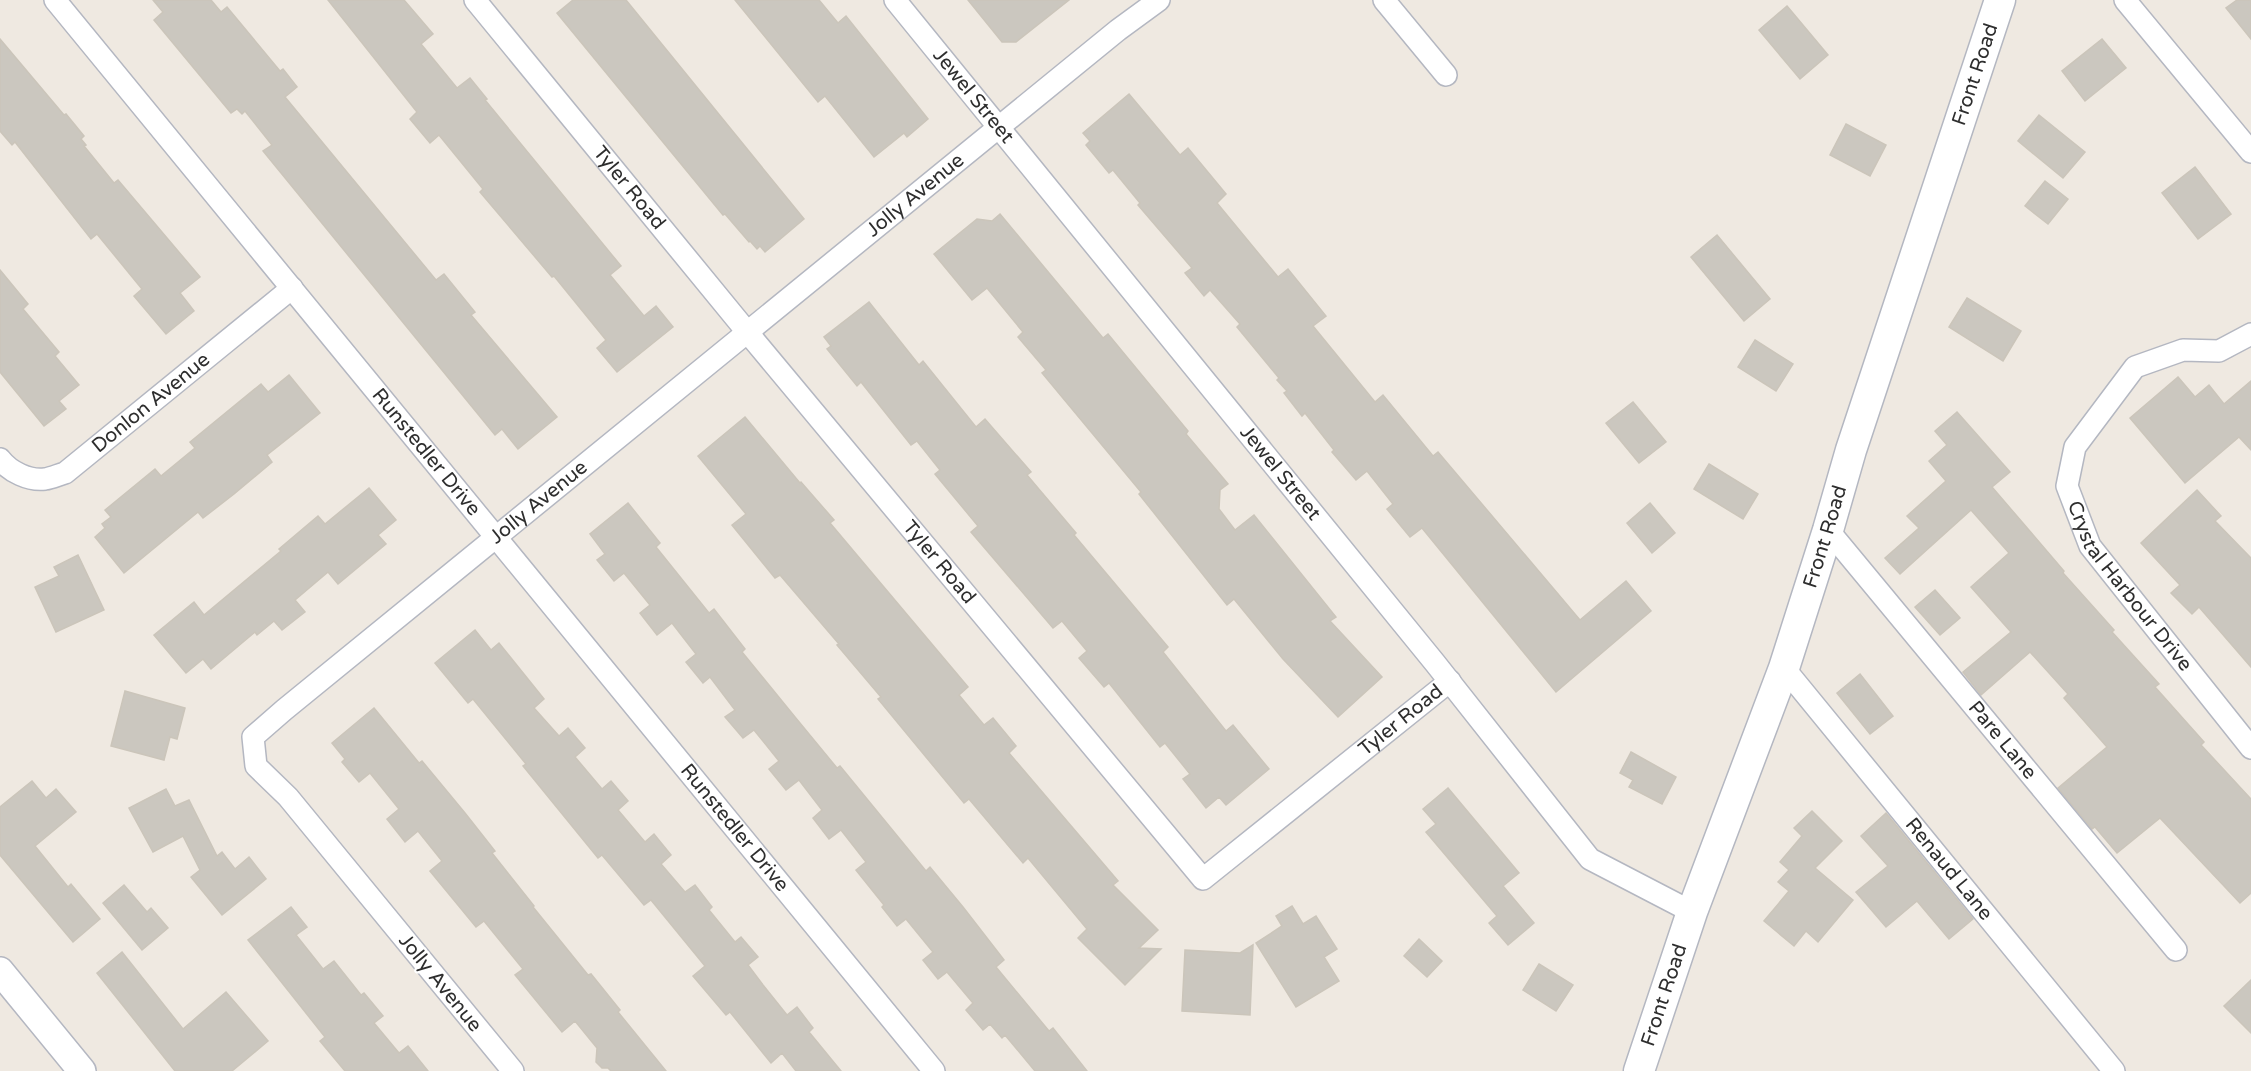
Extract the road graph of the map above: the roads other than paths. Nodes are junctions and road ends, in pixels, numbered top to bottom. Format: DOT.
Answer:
graph roads {
  1 [pos="56,0"];
  2 [pos="476,0"];
  3 [pos="895,0"];
  4 [pos="1159,0"];
  5 [pos="1384,0"];
  6 [pos="2000,0"];
  7 [pos="2125,0"];
  8 [pos="1446,75"];
  9 [pos="999,128"];
  10 [pos="2251,152"];
  11 [pos="292,288"];
  12 [pos="748,333"];
  13 [pos="2251,334"];
  14 [pos="0,459"];
  15 [pos="1828,530"];
  16 [pos="496,538"];
  17 [pos="1784,668"];
  18 [pos="1450,681"];
  19 [pos="2251,748"];
  20 [pos="1692,912"];
  21 [pos="2176,950"];
  22 [pos="0,971"];
  23 [pos="82,1071"];
  24 [pos="513,1071"];
  25 [pos="933,1071"];
  26 [pos="1638,1071"];
  27 [pos="2114,1071"];
  1 -- 11 [label="street, Runstedler Drive"];
  2 -- 12 [label="street, Tyler Road"];
  3 -- 9 [label="street, Jewel Street"];
  4 -- 9 [label="street, Jolly Avenue"];
  5 -- 8 [label="street"];
  6 -- 15 [label="main road, Front Road"];
  7 -- 10 [label="street"];
  9 -- 12 [label="street, Jolly Avenue"];
  9 -- 18 [label="street, Jewel Street"];
  11 -- 14 [label="street, Donlon Avenue"];
  11 -- 16 [label="street, Runstedler Drive"];
  12 -- 16 [label="street, Jolly Avenue"];
  12 -- 18 [label="street, Tyler Road"];
  13 -- 19 [label="street, Crystal Harbour Drive"];
  15 -- 17 [label="main road, Front Road"];
  15 -- 21 [label="street, Pare Lane"];
  16 -- 24 [label="street, Jolly Avenue"];
  16 -- 25 [label="street, Runstedler Drive"];
  17 -- 20 [label="main road, Front Road"];
  17 -- 27 [label="street, Renaud Lane"];
  18 -- 20 [label="street, Jewel Street"];
  20 -- 26 [label="main road, Front Road"];
  22 -- 23 [label="street"];
}
